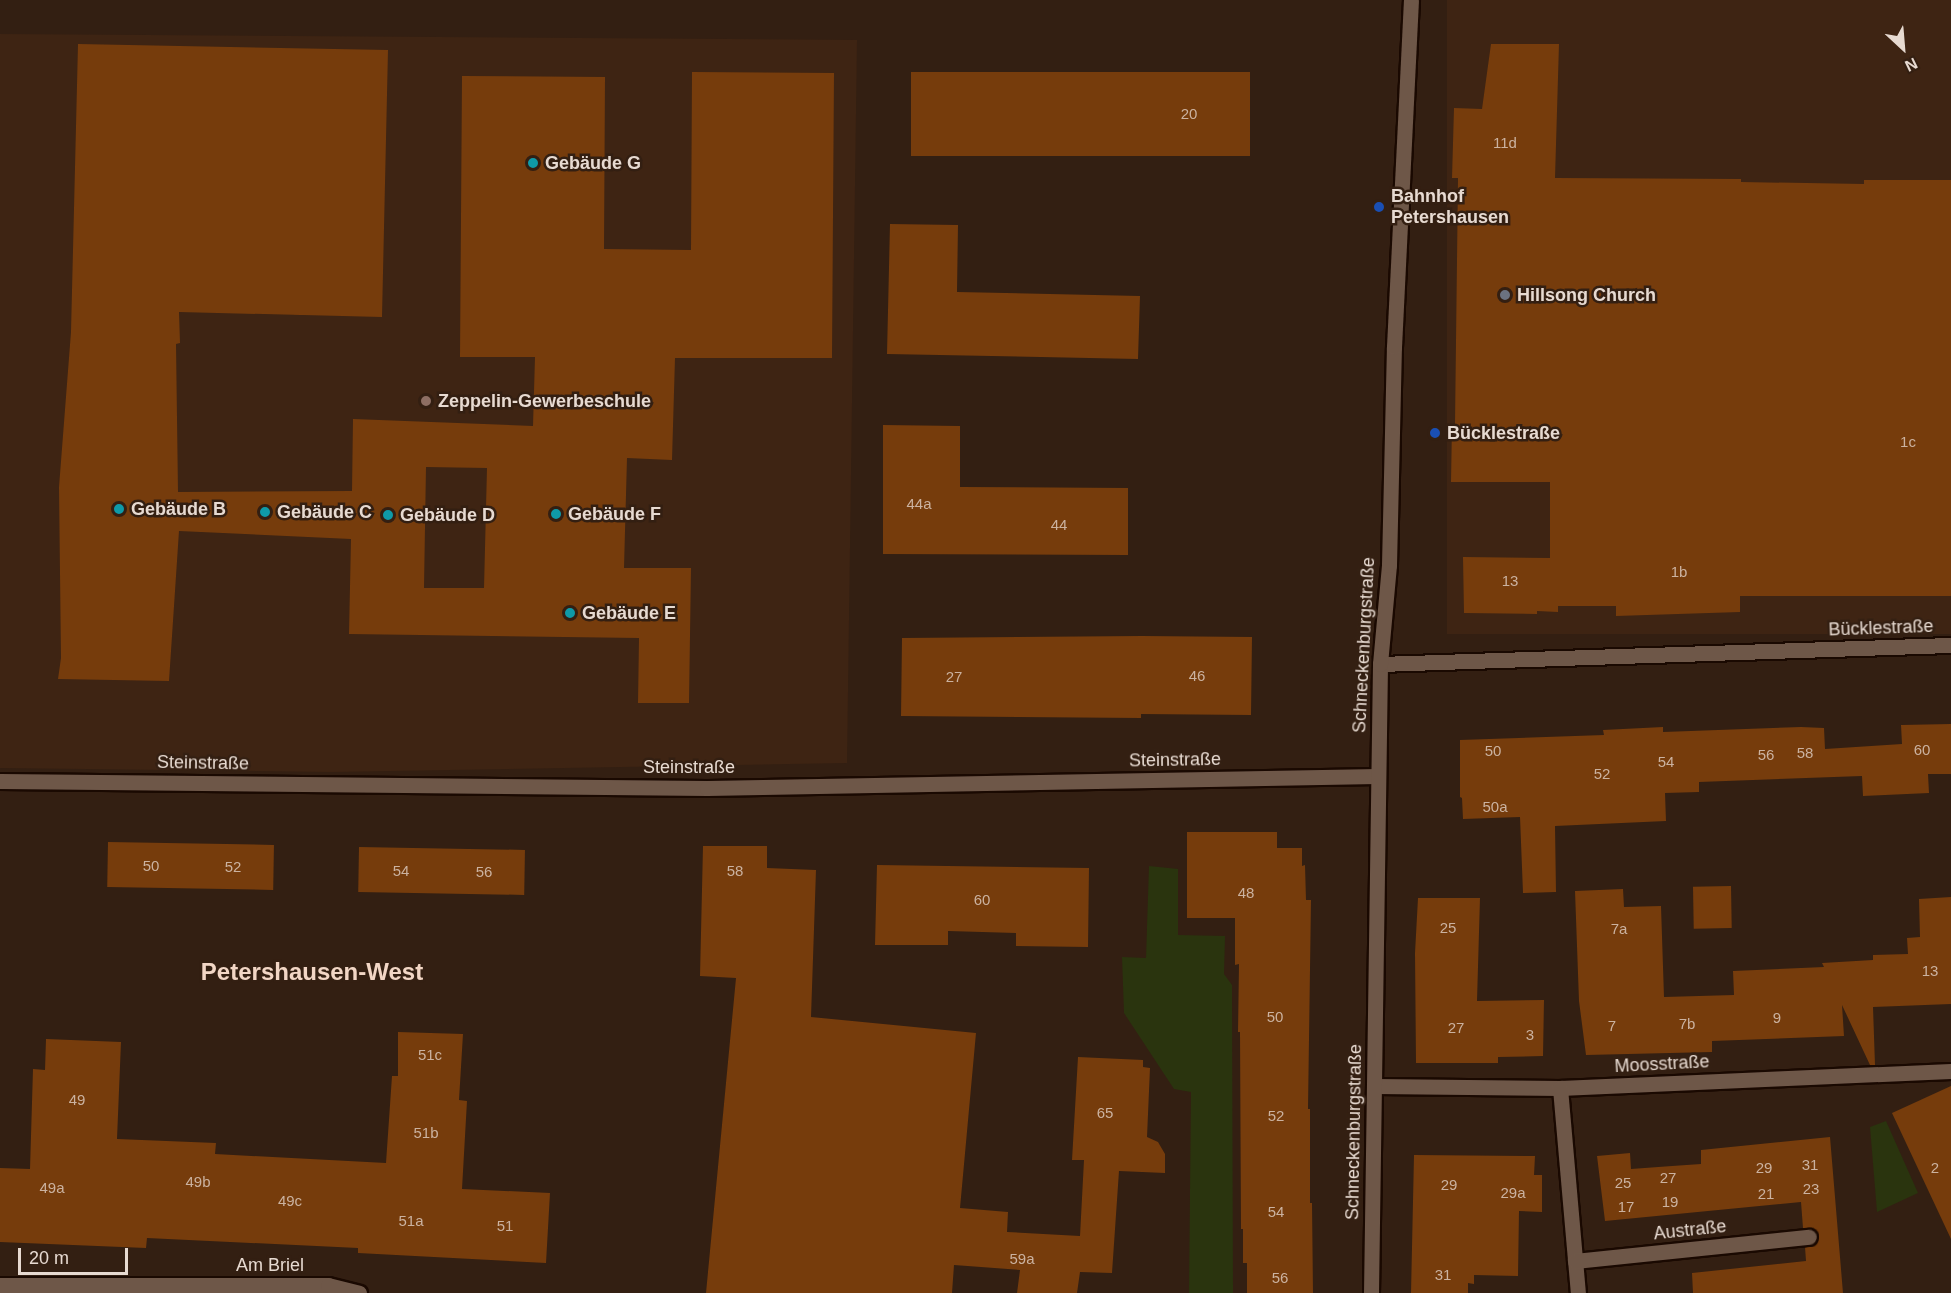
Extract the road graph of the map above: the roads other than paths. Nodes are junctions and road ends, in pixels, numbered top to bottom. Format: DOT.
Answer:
graph roads {
  1 [pos="1411,0"];
  2 [pos="1951,645"];
  3 [pos="1380,664"];
  4 [pos="1378,776"];
  5 [pos="0,781"];
  6 [pos="1951,1071"];
  7 [pos="1375,1086"];
  8 [pos="1560,1088"];
  9 [pos="1809,1237"];
  10 [pos="1575,1261"];
  11 [pos="0,1285"];
  12 [pos="359,1293"];
  13 [pos="1371,1293"];
  14 [pos="1578,1293"];
  1 -- 3 [label="street, Schneckenburgstraße"];
  2 -- 3 [label="street, Bücklestraße"];
  3 -- 4 [label="street, Schneckenburgstraße"];
  4 -- 5 [label="street, Steinstraße"];
  4 -- 7 [label="street, Schneckenburgstraße"];
  6 -- 8 [label="street, Moosstraße"];
  7 -- 8 [label="street, Moosstraße"];
  7 -- 13 [label="street, Schneckenburgstraße"];
  8 -- 10 [label="street"];
  9 -- 10 [label="street, Austraße"];
  10 -- 14 [label="street"];
  11 -- 12 [label="street, Am Briel"];
}
